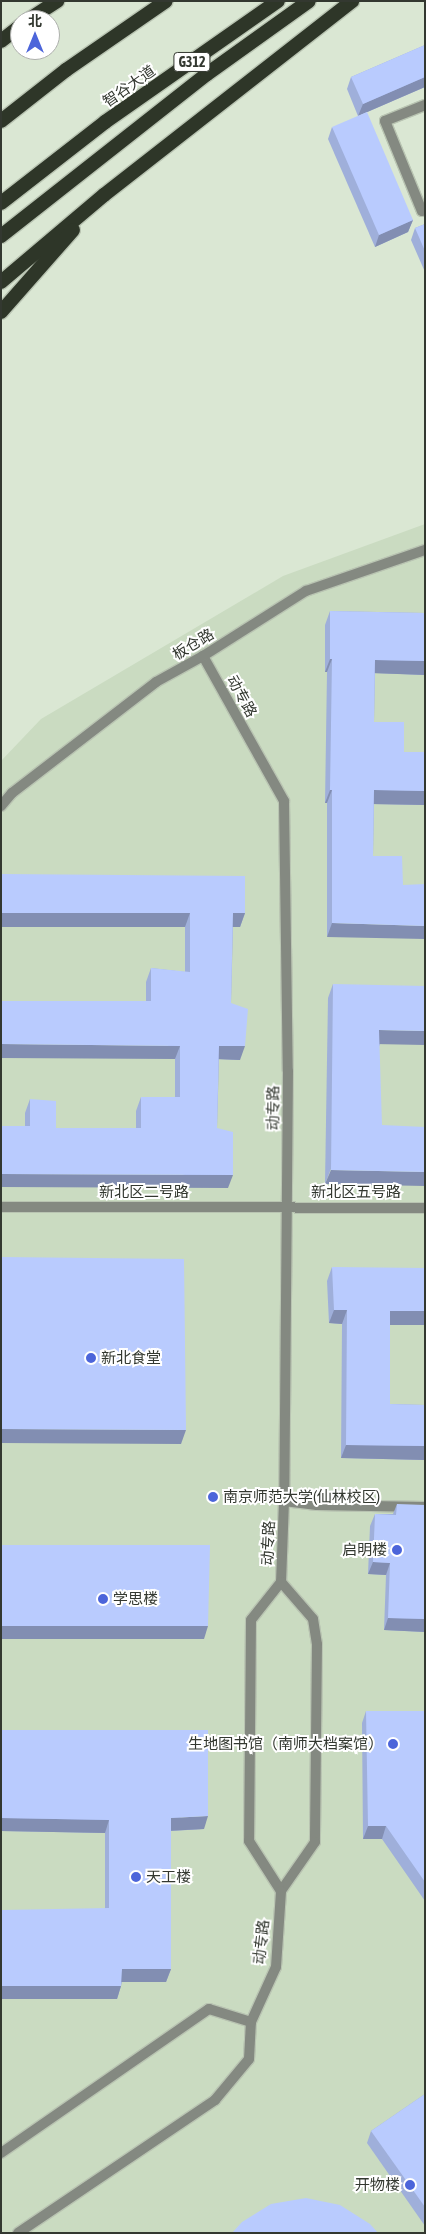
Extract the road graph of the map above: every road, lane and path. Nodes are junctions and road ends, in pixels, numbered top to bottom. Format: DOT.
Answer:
graph roads {
  1 [pos="57,1"];
  2 [pos="166,1"];
  3 [pos="278,1"];
  4 [pos="309,1"];
  5 [pos="352,1"];
  6 [pos="43,10"];
  7 [pos="425,104"];
  8 [pos="1,121"];
  9 [pos="104,194"];
  10 [pos="1,203"];
  11 [pos="425,210"];
  12 [pos="1,236"];
  13 [pos="1,282"];
  14 [pos="1,312"];
  15 [pos="425,550"];
  16 [pos="203,656"];
  17 [pos="1,806"];
  18 [pos="1,1207"];
  19 [pos="287,1207"];
  20 [pos="425,1208"];
  21 [pos="284,1501"];
  22 [pos="425,1507"];
  23 [pos="281,1582"];
  24 [pos="281,1891"];
  25 [pos="251,2022"];
  26 [pos="1,2153"];
  27 [pos="18,2233"];
  1 -- 6 [label="highway"];
  2 -- 8 [label="highway"];
  3 -- 10 [label="highway, 智谷大道 / G312"];
  4 -- 12 [label="highway"];
  5 -- 9 [label="highway"];
  7 -- 11 [label="street"];
  9 -- 13 [label="highway"];
  9 -- 14 [label="highway"];
  15 -- 16 [label="street, 板仓路"];
  16 -- 17 [label="street, 板仓路"];
  16 -- 19 [label="street, 动专路"];
  18 -- 19 [label="street, 新北区二号路"];
  19 -- 20 [label="street, 新北区五号路"];
  19 -- 21 [label="street, 动专路"];
  21 -- 22 [label="street"];
  21 -- 23 [label="street, 动专路"];
  23 -- 24 [label="street"];
  23 -- 24 [label="street"];
  24 -- 25 [label="street, 动专路"];
  25 -- 26 [label="street"];
  25 -- 27 [label="street"];
}
